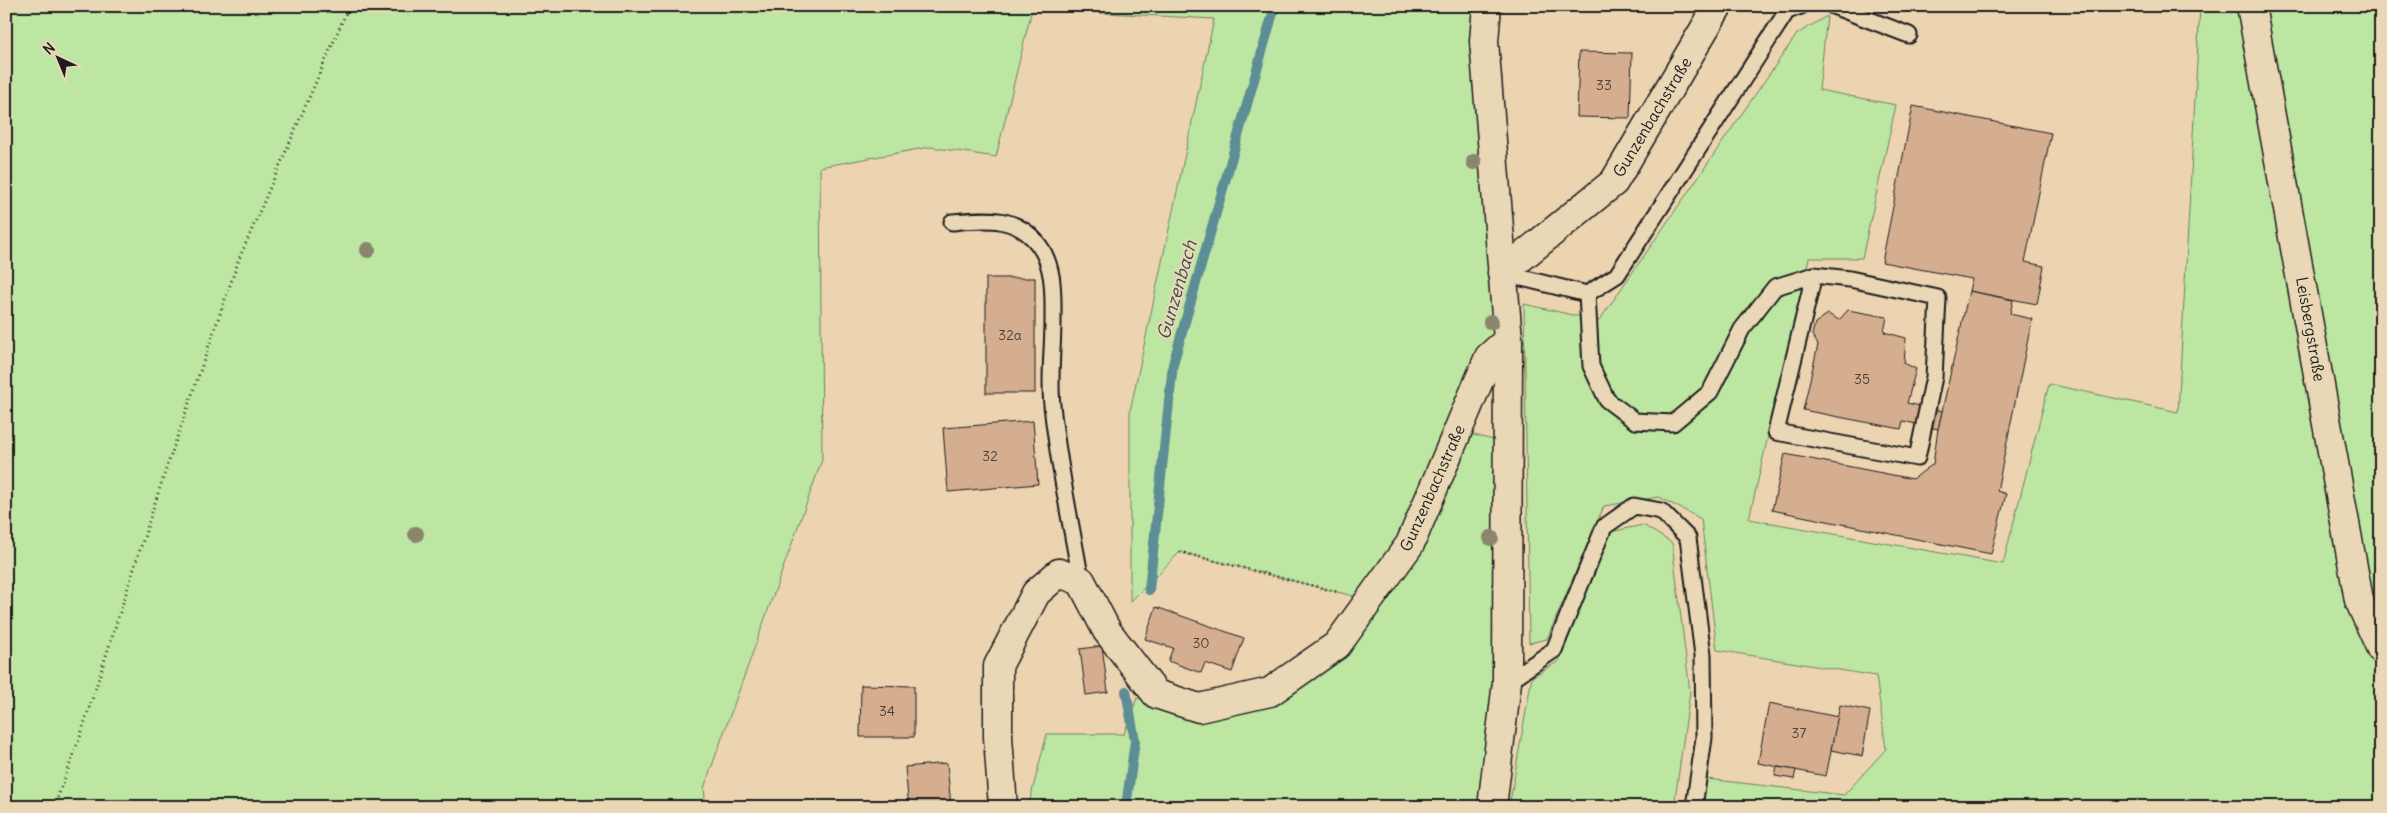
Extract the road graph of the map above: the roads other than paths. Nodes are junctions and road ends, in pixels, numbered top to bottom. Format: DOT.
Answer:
graph roads {
  1 [pos="1487,6"];
  2 [pos="1718,6"];
  3 [pos="1801,6"];
  4 [pos="1833,6"];
  5 [pos="2251,6"];
  6 [pos="1909,35"];
  7 [pos="952,222"];
  8 [pos="1502,273"];
  9 [pos="1814,275"];
  10 [pos="1587,294"];
  11 [pos="1508,340"];
  12 [pos="1081,581"];
  13 [pos="2381,649"];
  14 [pos="1507,682"];
  15 [pos="1003,807"];
  16 [pos="1492,807"];
  17 [pos="1694,807"];
  1 -- 8 [label="street"];
  2 -- 8 [label="street, Gunzenbachstraße"];
  3 -- 10 [label="lane"];
  4 -- 6 [label="lane"];
  5 -- 13 [label="street, Leisbergstraße"];
  7 -- 12 [label="lane"];
  8 -- 10 [label="lane"];
  8 -- 11 [label="street"];
  9 -- 9 [label="lane"];
  9 -- 10 [label="lane"];
  11 -- 12 [label="street, Gunzenbachstraße"];
  11 -- 14 [label="street"];
  12 -- 15 [label="street"];
  14 -- 16 [label="street"];
  14 -- 17 [label="lane"];
}
